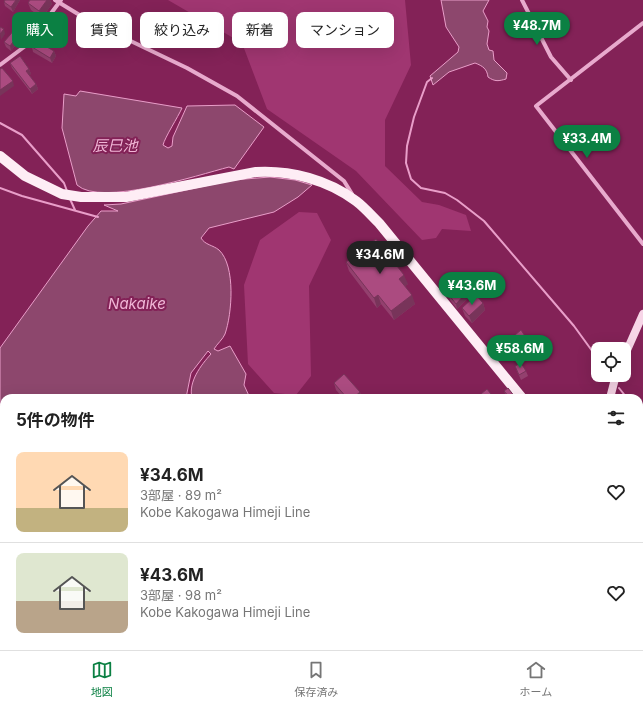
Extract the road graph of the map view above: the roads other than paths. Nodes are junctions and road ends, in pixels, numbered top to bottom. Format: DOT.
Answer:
graph roads {
  1 [pos="55,0"];
  2 [pos="522,0"];
  3 [pos="61,1"];
  4 [pos="643,23"];
  5 [pos="0,65"];
  6 [pos="571,80"];
  7 [pos="0,156"];
  8 [pos="356,201"];
  9 [pos="643,244"];
  10 [pos="643,314"];
  11 [pos="631,342"];
  12 [pos="614,382"];
  13 [pos="519,394"];
  14 [pos="611,394"];
  1 -- 3 [label="street"];
  2 -- 6 [label="street"];
  3 -- 5 [label="street"];
  3 -- 8 [label="street"];
  4 -- 6 [label="street"];
  6 -- 9 [label="street"];
  7 -- 8 [label="main road"];
  8 -- 13 [label="main road"];
  10 -- 11 [label="main road"];
  12 -- 14 [label="main road"];
}
